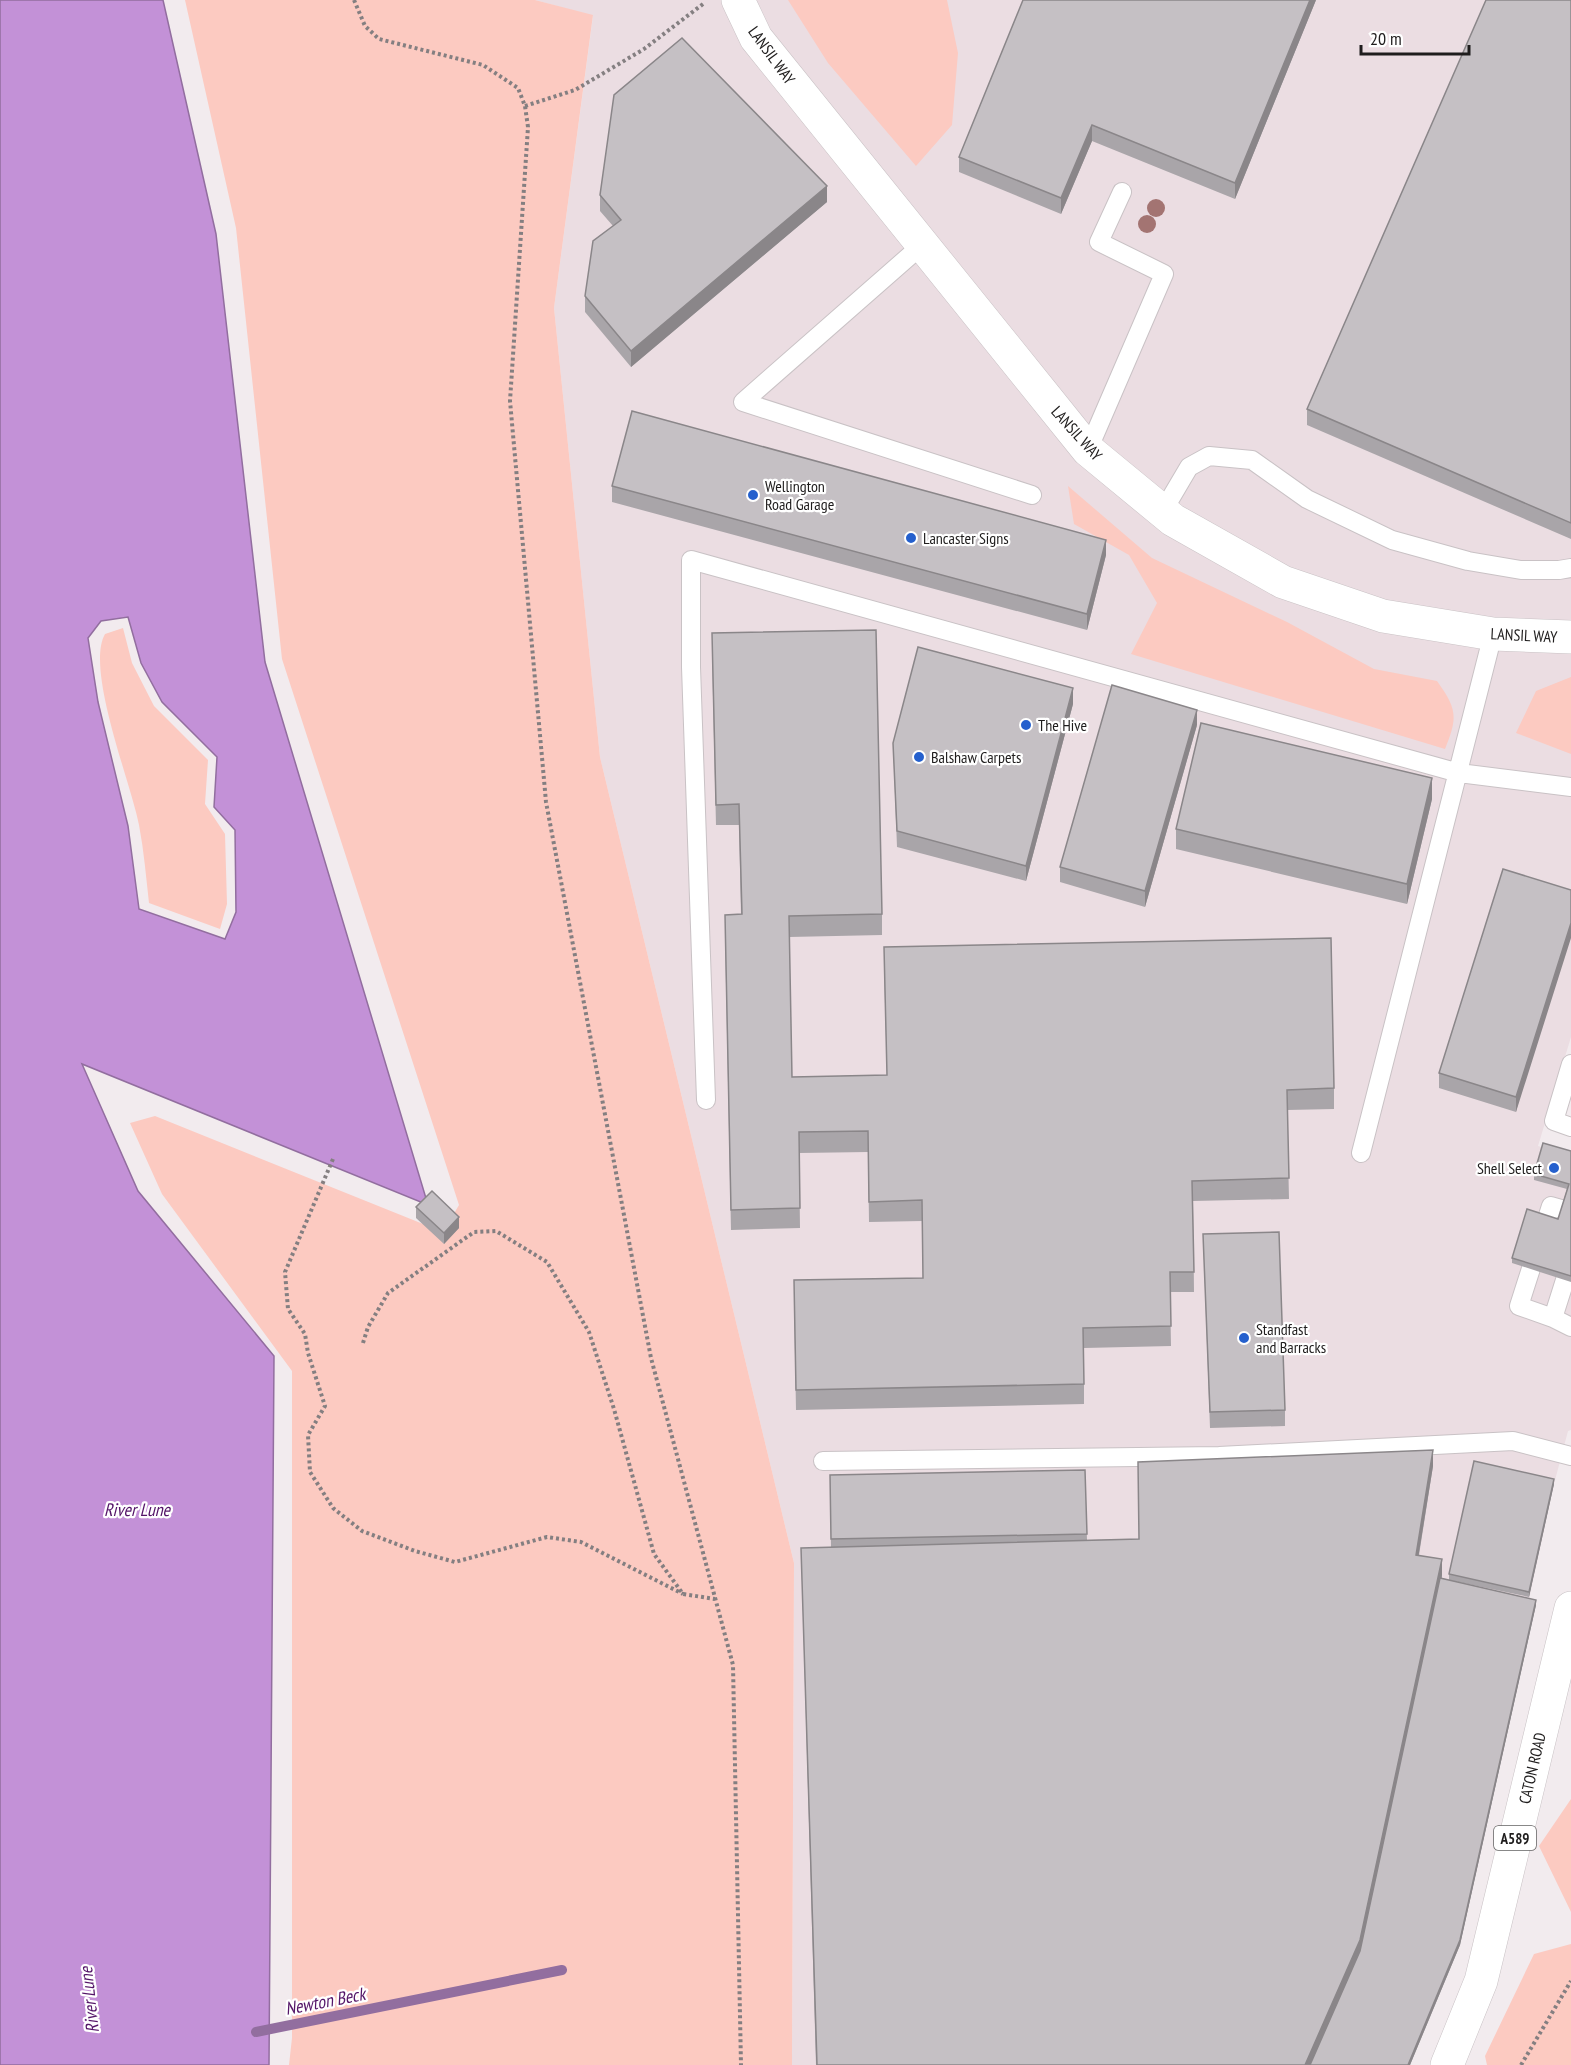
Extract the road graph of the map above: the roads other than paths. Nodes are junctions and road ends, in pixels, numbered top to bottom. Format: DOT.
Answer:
graph roads {
  1 [pos="738,0"];
  2 [pos="1122,192"];
  3 [pos="922,245"];
  4 [pos="1088,450"];
  5 [pos="1032,495"];
  6 [pos="1163,512"];
  7 [pos="1571,568"];
  8 [pos="1492,634"];
  9 [pos="1571,637"];
  10 [pos="1459,773"];
  11 [pos="1571,787"];
  12 [pos="1571,1064"];
  13 [pos="706,1100"];
  14 [pos="1571,1127"];
  15 [pos="1361,1153"];
  16 [pos="1571,1212"];
  17 [pos="1571,1262"];
  18 [pos="1553,1318"];
  19 [pos="1571,1327"];
  20 [pos="1571,1456"];
  21 [pos="823,1461"];
  22 [pos="1571,1608"];
  23 [pos="1447,2065"];
  1 -- 3 [label="street, LANSIL WAY"];
  2 -- 4 [label="lane"];
  3 -- 4 [label="street, LANSIL WAY"];
  3 -- 5 [label="lane"];
  4 -- 6 [label="street, LANSIL WAY"];
  6 -- 7 [label="lane"];
  6 -- 8 [label="street, LANSIL WAY"];
  8 -- 9 [label="street, LANSIL WAY"];
  8 -- 10 [label="lane"];
  10 -- 11 [label="lane"];
  10 -- 13 [label="lane"];
  10 -- 15 [label="lane"];
  12 -- 14 [label="lane"];
  16 -- 18 [label="lane"];
  17 -- 18 [label="lane"];
  18 -- 19 [label="lane"];
  20 -- 21 [label="lane"];
  22 -- 23 [label="street, CATON ROAD / A589"];
}
